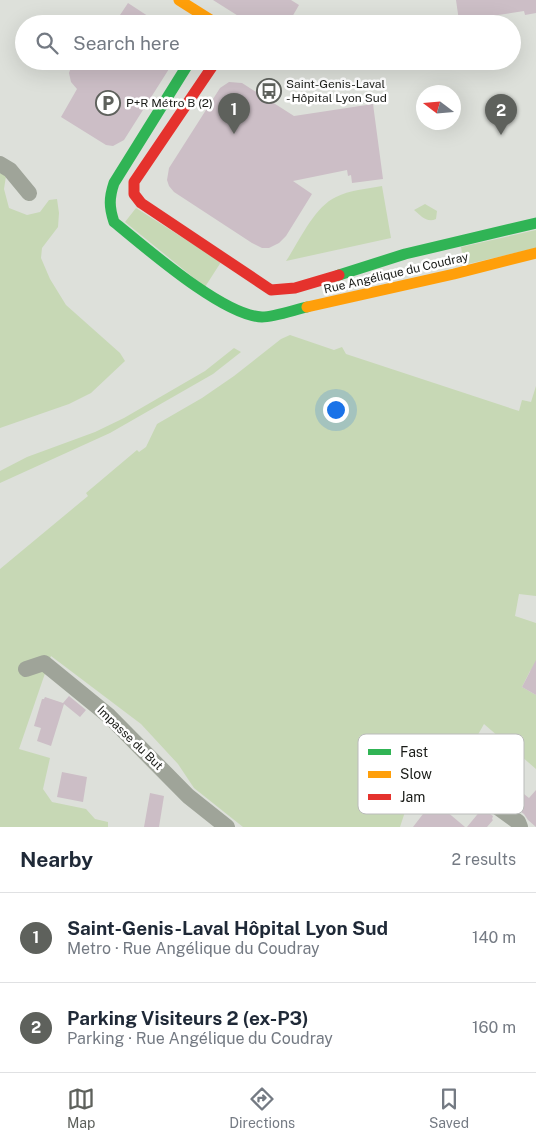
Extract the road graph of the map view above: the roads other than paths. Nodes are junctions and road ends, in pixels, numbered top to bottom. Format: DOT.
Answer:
graph roads {
  1 [pos="179,0"];
  2 [pos="197,11"];
  3 [pos="198,15"];
  4 [pos="203,15"];
  5 [pos="184,70"];
  6 [pos="210,70"];
  7 [pos="0,164"];
  8 [pos="29,193"];
  9 [pos="536,222"];
  10 [pos="536,253"];
  11 [pos="244,286"];
  12 [pos="268,304"];
  13 [pos="234,310"];
  14 [pos="26,669"];
  15 [pos="507,814"];
  16 [pos="227,827"];
  17 [pos="520,827"];
  1 -- 2 [label="street"];
  2 -- 3 [label="street"];
  2 -- 4 [label="street"];
  5 -- 13 [label="street, Rue Angélique du Coudray"];
  6 -- 11 [label="street"];
  7 -- 8 [label="street"];
  9 -- 12 [label="street, Rue Angélique du Coudray"];
  10 -- 12 [label="street, Rue Angélique du Coudray"];
  11 -- 12 [label="street"];
  11 -- 13 [label="street"];
  12 -- 13 [label="street, Rue Angélique du Coudray"];
  14 -- 16 [label="street, Impasse du But"];
  15 -- 17 [label="street"];
}
